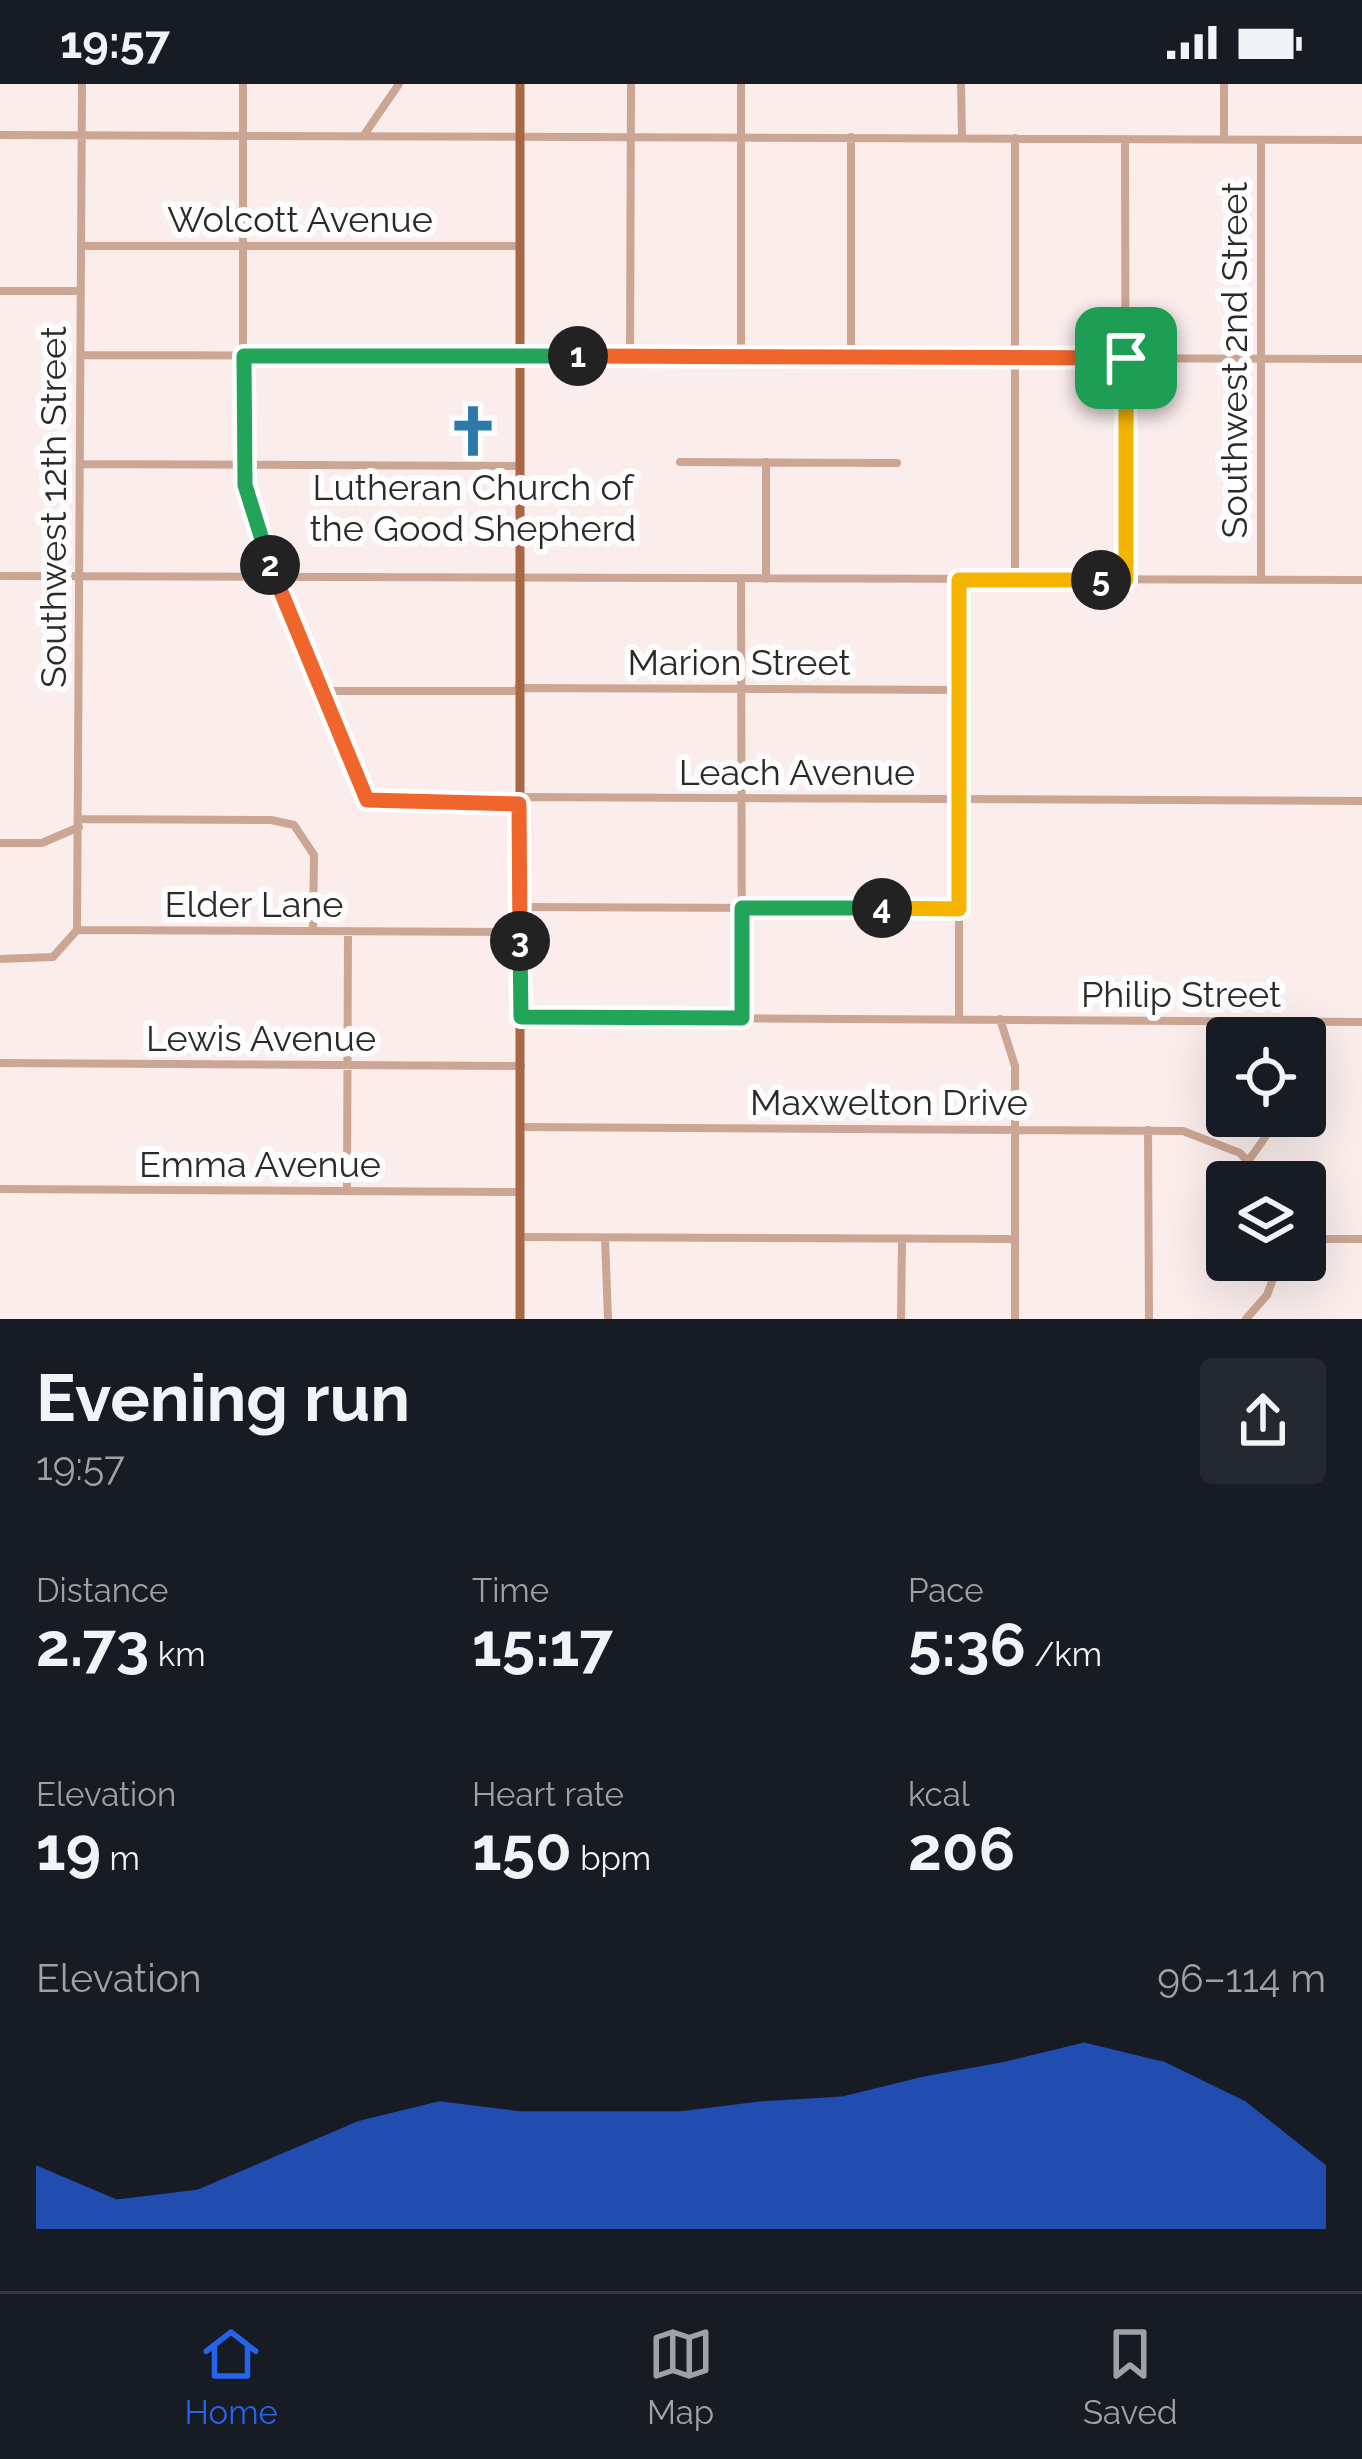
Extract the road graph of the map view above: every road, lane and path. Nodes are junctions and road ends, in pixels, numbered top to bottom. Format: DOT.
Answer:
graph roads {
  1 [pos="82,84"];
  2 [pos="243,84"];
  3 [pos="399,84"];
  4 [pos="520,84"];
  5 [pos="631,84"];
  6 [pos="741,84"];
  7 [pos="961,84"];
  8 [pos="1223,84"];
  9 [pos="0,135"];
  10 [pos="82,135"];
  11 [pos="364,135"];
  12 [pos="520,135"];
  13 [pos="631,135"];
  14 [pos="243,136"];
  15 [pos="741,136"];
  16 [pos="851,137"];
  17 [pos="962,138"];
  18 [pos="1016,138"];
  19 [pos="1125,139"];
  20 [pos="1224,139"];
  21 [pos="1261,140"];
  22 [pos="1362,140"];
  23 [pos="81,246"];
  24 [pos="244,246"];
  25 [pos="520,246"];
  26 [pos="0,291"];
  27 [pos="81,291"];
  28 [pos="519,355"];
  29 [pos="81,356"];
  30 [pos="244,356"];
  31 [pos="631,356"];
  32 [pos="741,356"];
  33 [pos="851,357"];
  34 [pos="1016,357"];
  35 [pos="1126,358"];
  36 [pos="1262,359"];
  37 [pos="1362,359"];
  38 [pos="680,462"];
  39 [pos="766,462"];
  40 [pos="897,463"];
  41 [pos="80,464"];
  42 [pos="243,465"];
  43 [pos="519,466"];
  44 [pos="519,574"];
  45 [pos="0,576"];
  46 [pos="80,577"];
  47 [pos="277,577"];
  48 [pos="741,578"];
  49 [pos="766,578"];
  50 [pos="959,580"];
  51 [pos="1015,580"];
  52 [pos="1126,580"];
  53 [pos="1261,580"];
  54 [pos="1362,580"];
  55 [pos="742,689"];
  56 [pos="518,690"];
  57 [pos="959,690"];
  58 [pos="323,691"];
  59 [pos="742,799"];
  60 [pos="959,800"];
  61 [pos="519,801"];
  62 [pos="1362,801"];
  63 [pos="79,823"];
  64 [pos="0,843"];
  65 [pos="520,907"];
  66 [pos="742,908"];
  67 [pos="959,909"];
  68 [pos="77,930"];
  69 [pos="314,931"];
  70 [pos="348,931"];
  71 [pos="520,932"];
  72 [pos="0,959"];
  73 [pos="521,1017"];
  74 [pos="742,1018"];
  75 [pos="959,1019"];
  76 [pos="1000,1019"];
  77 [pos="1206,1021"];
  78 [pos="1326,1022"];
  79 [pos="1362,1022"];
  80 [pos="0,1064"];
  81 [pos="347,1065"];
  82 [pos="521,1066"];
  83 [pos="521,1127"];
  84 [pos="1015,1129"];
  85 [pos="1148,1130"];
  86 [pos="1265,1137"];
  87 [pos="1249,1160"];
  88 [pos="0,1190"];
  89 [pos="347,1191"];
  90 [pos="520,1192"];
  91 [pos="520,1238"];
  92 [pos="605,1238"];
  93 [pos="902,1239"];
  94 [pos="1015,1239"];
  95 [pos="1326,1239"];
  96 [pos="1362,1239"];
  97 [pos="1272,1281"];
  98 [pos="1251,1317"];
  99 [pos="520,1319"];
  100 [pos="608,1319"];
  101 [pos="901,1319"];
  102 [pos="1015,1319"];
  103 [pos="1149,1319"];
  1 -- 10 [label="street, Southwest 12th Street"];
  2 -- 14 [label="street"];
  3 -- 11 [label="street"];
  4 -- 12 [label="main road"];
  5 -- 13 [label="street"];
  6 -- 15 [label="street"];
  7 -- 17 [label="street"];
  8 -- 20 [label="street, Southwest 2nd Street"];
  9 -- 10 [label="street"];
  10 -- 14 [label="street"];
  10 -- 23 [label="street, Southwest 12th Street"];
  11 -- 12 [label="street"];
  11 -- 14 [label="street"];
  12 -- 13 [label="street"];
  12 -- 25 [label="main road"];
  13 -- 15 [label="street"];
  13 -- 31 [label="street"];
  14 -- 24 [label="street"];
  15 -- 16 [label="street"];
  15 -- 32 [label="street"];
  16 -- 17 [label="street"];
  16 -- 33 [label="street"];
  17 -- 18 [label="street"];
  18 -- 19 [label="street"];
  18 -- 34 [label="street"];
  19 -- 20 [label="street"];
  19 -- 35 [label="street"];
  20 -- 21 [label="street"];
  21 -- 22 [label="street"];
  21 -- 36 [label="street, Southwest 2nd Street"];
  23 -- 24 [label="street, Wolcott Avenue"];
  23 -- 27 [label="street, Southwest 12th Street"];
  24 -- 25 [label="street, Wolcott Avenue"];
  24 -- 30 [label="street"];
  25 -- 28 [label="main road"];
  26 -- 27 [label="street"];
  27 -- 29 [label="street, Southwest 12th Street"];
  28 -- 30 [label="street"];
  28 -- 31 [label="street"];
  28 -- 43 [label="main road"];
  29 -- 30 [label="street"];
  29 -- 41 [label="street, Southwest 12th Street"];
  30 -- 42 [label="street"];
  31 -- 32 [label="street"];
  32 -- 33 [label="street"];
  33 -- 34 [label="street"];
  34 -- 35 [label="street"];
  34 -- 51 [label="street"];
  35 -- 36 [label="street"];
  35 -- 52 [label="street"];
  36 -- 37 [label="street"];
  36 -- 53 [label="street, Southwest 2nd Street"];
  38 -- 39 [label="street"];
  39 -- 40 [label="street"];
  39 -- 49 [label="street"];
  41 -- 42 [label="street"];
  41 -- 46 [label="street, Southwest 12th Street"];
  42 -- 43 [label="street"];
  42 -- 47 [label="street"];
  43 -- 44 [label="main road"];
  44 -- 47 [label="street"];
  44 -- 48 [label="street"];
  44 -- 56 [label="main road"];
  45 -- 46 [label="street"];
  46 -- 47 [label="street"];
  46 -- 63 [label="street, Southwest 12th Street"];
  47 -- 58 [label="street"];
  48 -- 49 [label="street"];
  48 -- 55 [label="street"];
  49 -- 50 [label="street"];
  50 -- 51 [label="street"];
  50 -- 57 [label="street"];
  51 -- 52 [label="street"];
  52 -- 53 [label="street"];
  53 -- 54 [label="street"];
  55 -- 56 [label="street, Marion Street"];
  55 -- 57 [label="street, Marion Street"];
  55 -- 59 [label="street"];
  56 -- 58 [label="street, Marion Street"];
  56 -- 61 [label="main road"];
  57 -- 60 [label="street"];
  58 -- 61 [label="street, Leach Avenue"];
  59 -- 60 [label="street, Leach Avenue"];
  59 -- 61 [label="street, Leach Avenue"];
  59 -- 66 [label="street"];
  60 -- 62 [label="street, Leach Avenue"];
  60 -- 67 [label="street"];
  61 -- 65 [label="main road"];
  63 -- 64 [label="street"];
  63 -- 68 [label="street, Southwest 12th Street"];
  63 -- 69 [label="street"];
  65 -- 66 [label="street"];
  65 -- 71 [label="main road"];
  66 -- 67 [label="street"];
  66 -- 74 [label="street"];
  67 -- 75 [label="street"];
  68 -- 69 [label="street, Elder Lane"];
  68 -- 72 [label="street"];
  69 -- 70 [label="street, Elder Lane"];
  70 -- 71 [label="street, Elder Lane"];
  70 -- 81 [label="street"];
  71 -- 73 [label="main road"];
  73 -- 74 [label="street"];
  73 -- 82 [label="main road"];
  74 -- 75 [label="street"];
  75 -- 76 [label="street, Philip Street"];
  76 -- 77 [label="street, Philip Street"];
  76 -- 84 [label="street"];
  78 -- 79 [label="street, Philip Street"];
  80 -- 81 [label="street, Lewis Avenue"];
  81 -- 82 [label="street, Lewis Avenue"];
  81 -- 89 [label="street"];
  82 -- 83 [label="main road"];
  83 -- 84 [label="street, Maxwelton Drive"];
  83 -- 90 [label="main road"];
  84 -- 85 [label="street, Maxwelton Drive"];
  84 -- 94 [label="street"];
  85 -- 87 [label="street, Maxwelton Drive"];
  85 -- 103 [label="street"];
  86 -- 87 [label="street"];
  88 -- 89 [label="street, Emma Avenue"];
  89 -- 90 [label="street, Emma Avenue"];
  90 -- 91 [label="main road"];
  91 -- 92 [label="street"];
  91 -- 99 [label="main road"];
  92 -- 93 [label="street"];
  92 -- 100 [label="street"];
  93 -- 94 [label="street"];
  93 -- 101 [label="street"];
  94 -- 102 [label="street"];
  95 -- 96 [label="street"];
  97 -- 98 [label="street"];
}
